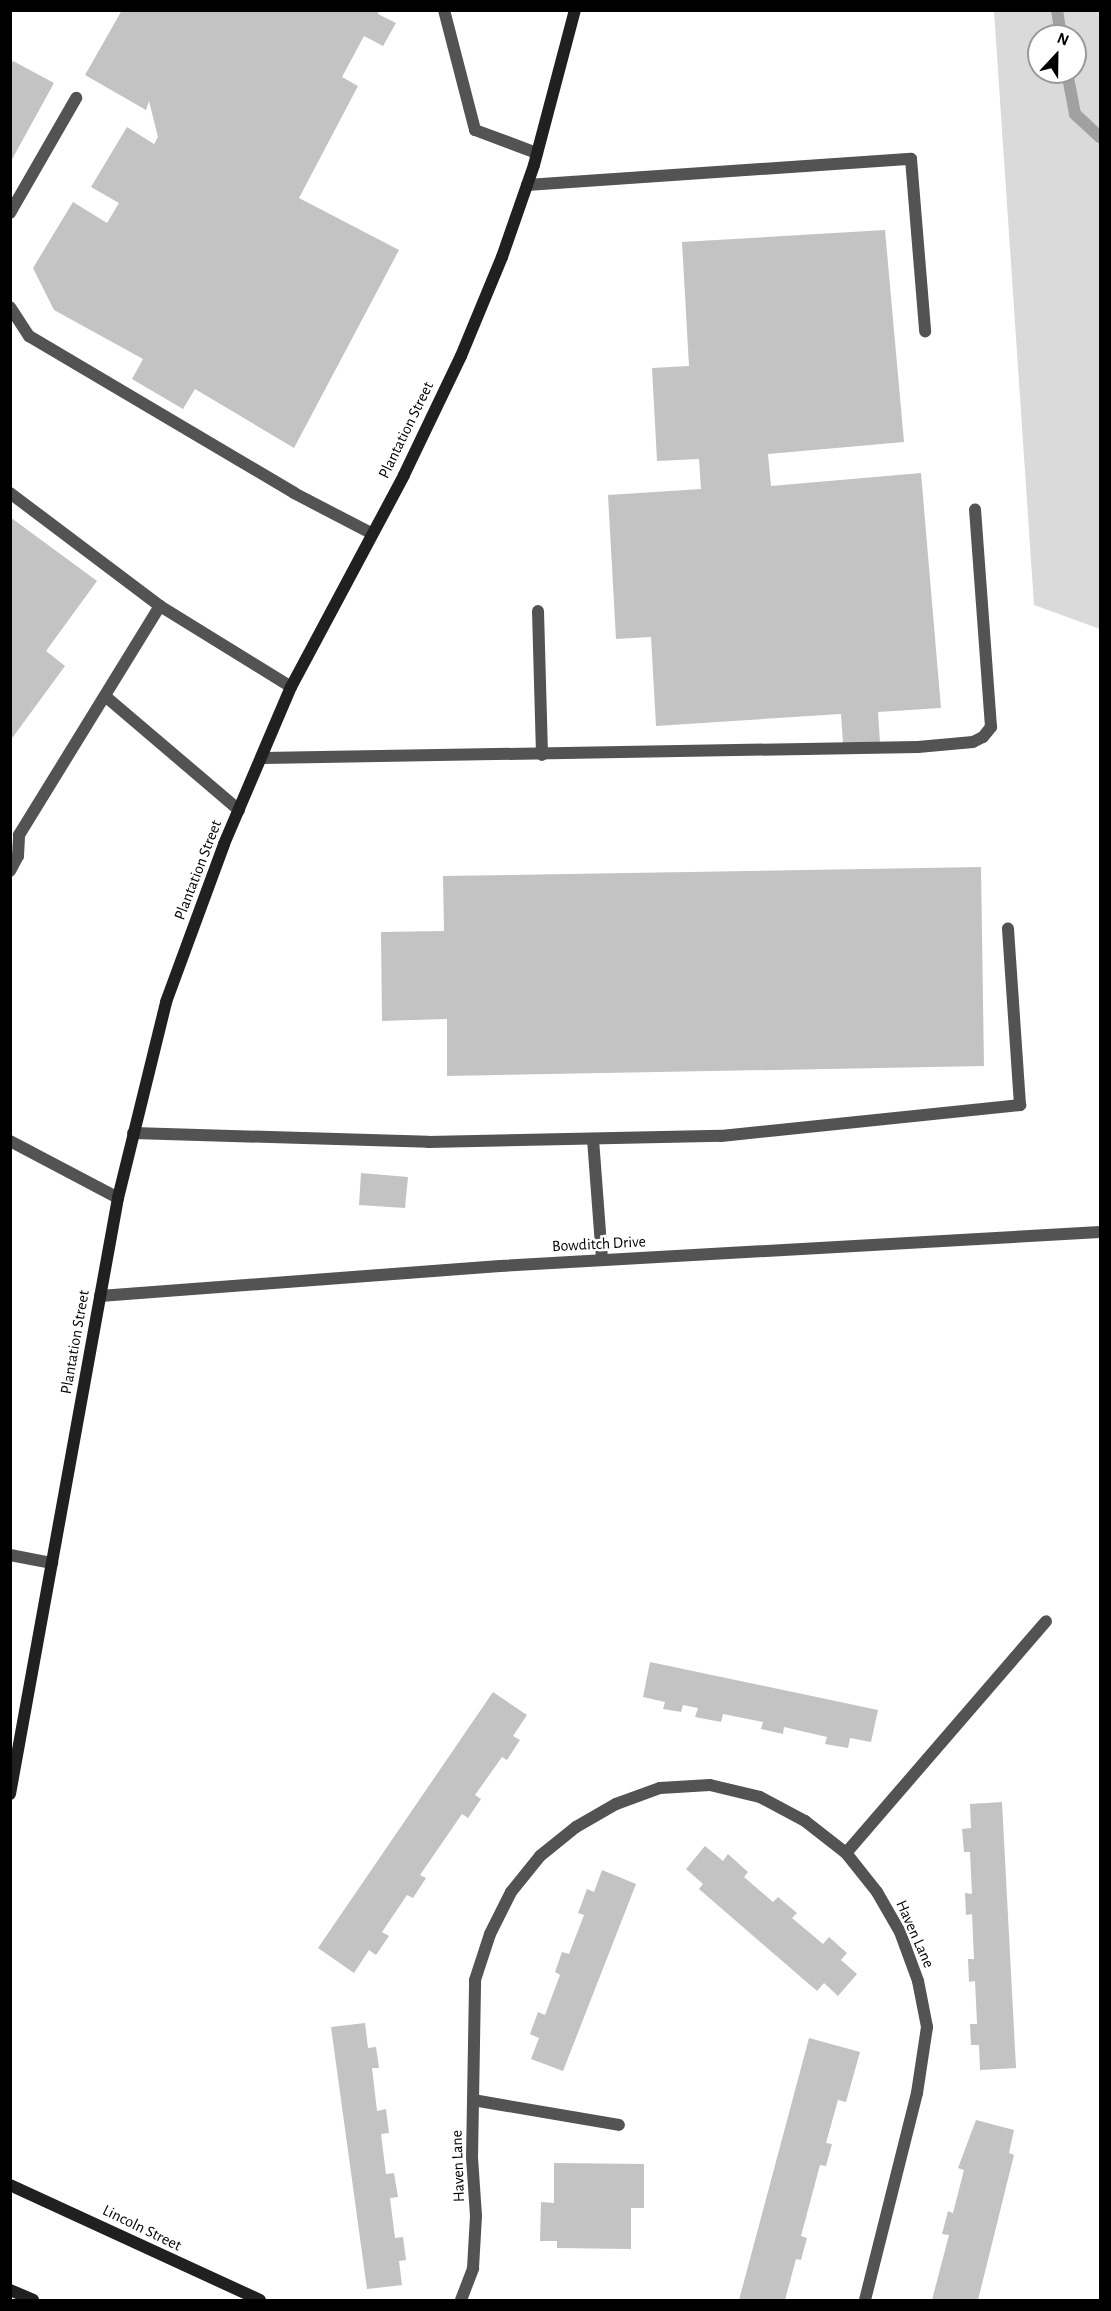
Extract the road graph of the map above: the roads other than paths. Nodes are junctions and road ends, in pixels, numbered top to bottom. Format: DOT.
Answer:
graph roads {
  1 [pos="444,10"];
  2 [pos="575,10"];
  3 [pos="76,98"];
  4 [pos="537,153"];
  5 [pos="527,185"];
  6 [pos="10,213"];
  7 [pos="10,307"];
  8 [pos="925,331"];
  9 [pos="10,493"];
  10 [pos="975,510"];
  11 [pos="371,533"];
  12 [pos="160,606"];
  13 [pos="538,611"];
  14 [pos="291,687"];
  15 [pos="105,696"];
  16 [pos="542,755"];
  17 [pos="263,758"];
  18 [pos="239,810"];
  19 [pos="10,871"];
  20 [pos="1008,928"];
  21 [pos="133,1133"];
  22 [pos="593,1139"];
  23 [pos="10,1141"];
  24 [pos="118,1198"];
  25 [pos="1101,1232"];
  26 [pos="602,1260"];
  27 [pos="100,1296"];
  28 [pos="10,1555"];
  29 [pos="52,1563"];
  30 [pos="1046,1621"];
  31 [pos="10,1794"];
  32 [pos="846,1853"];
  33 [pos="473,2100"];
  34 [pos="619,2126"];
  35 [pos="10,2185"];
  36 [pos="10,2290"];
  37 [pos="33,2301"];
  38 [pos="260,2301"];
  39 [pos="461,2301"];
  40 [pos="865,2301"];
  1 -- 4 [label="street"];
  2 -- 4 [label="main road, Plantation Street"];
  3 -- 6 [label="street"];
  4 -- 5 [label="main road, Plantation Street"];
  5 -- 8 [label="street"];
  5 -- 11 [label="main road, Plantation Street"];
  7 -- 11 [label="street"];
  9 -- 12 [label="street"];
  10 -- 16 [label="street"];
  11 -- 14 [label="main road, Plantation Street"];
  12 -- 14 [label="street"];
  12 -- 15 [label="street"];
  13 -- 16 [label="street"];
  14 -- 17 [label="main road, Plantation Street"];
  15 -- 18 [label="street"];
  15 -- 19 [label="street"];
  16 -- 17 [label="street"];
  17 -- 18 [label="main road, Plantation Street"];
  18 -- 21 [label="main road, Plantation Street"];
  20 -- 22 [label="street"];
  21 -- 22 [label="street"];
  21 -- 24 [label="main road, Plantation Street"];
  22 -- 26 [label="street"];
  23 -- 24 [label="street"];
  24 -- 27 [label="main road, Plantation Street"];
  25 -- 26 [label="street, Bowditch Drive"];
  26 -- 27 [label="street, Bowditch Drive"];
  27 -- 29 [label="main road, Plantation Street"];
  28 -- 29 [label="street"];
  29 -- 31 [label="main road, Plantation Street"];
  30 -- 32 [label="street"];
  32 -- 33 [label="street, Haven Lane"];
  32 -- 40 [label="street, Haven Lane"];
  33 -- 34 [label="street"];
  33 -- 39 [label="street, Haven Lane"];
  35 -- 38 [label="main road, Lincoln Street"];
  36 -- 37 [label="main road"];
}
